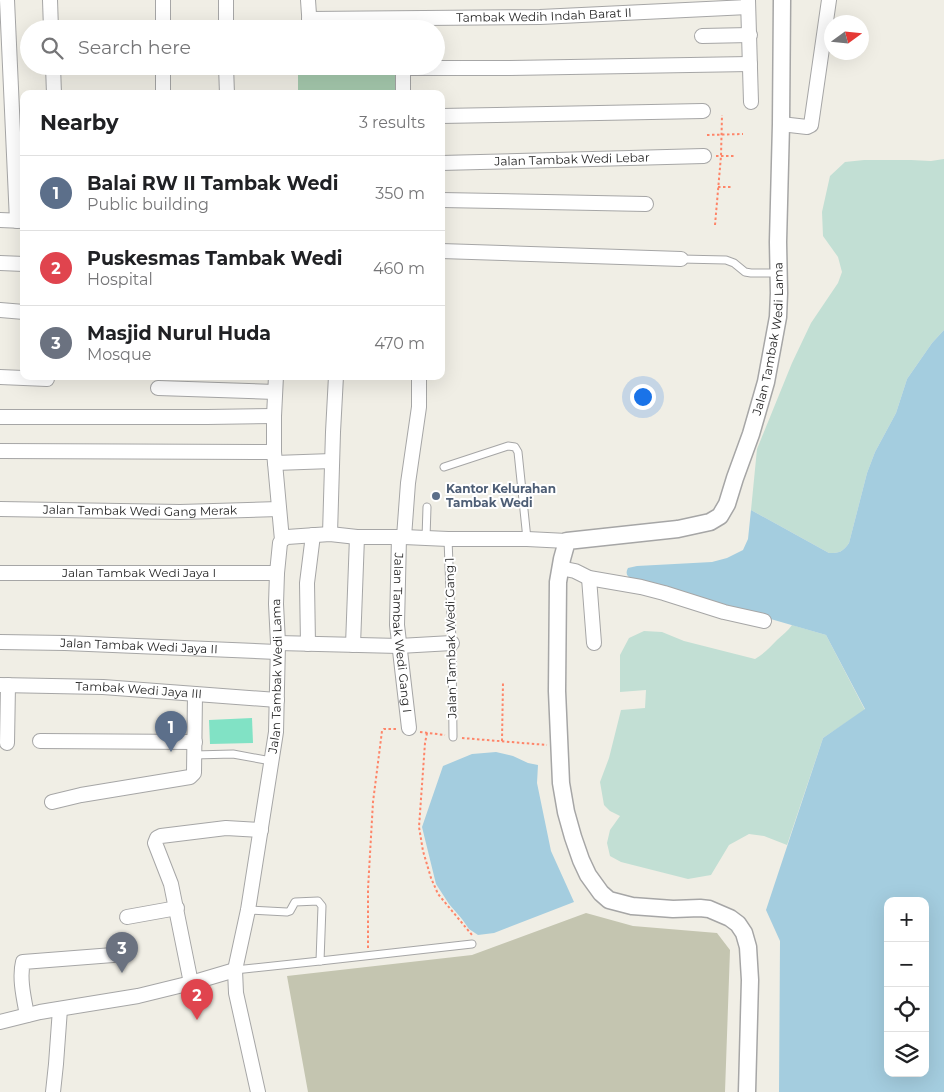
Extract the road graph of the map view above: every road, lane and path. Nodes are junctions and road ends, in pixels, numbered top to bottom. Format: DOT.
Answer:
graph roads {
  1 [pos="7,0"];
  2 [pos="50,0"];
  3 [pos="163,0"];
  4 [pos="226,0"];
  5 [pos="308,0"];
  6 [pos="782,0"];
  7 [pos="829,0"];
  8 [pos="748,4"];
  9 [pos="51,20"];
  10 [pos="163,20"];
  11 [pos="226,20"];
  12 [pos="310,20"];
  13 [pos="441,20"];
  14 [pos="750,35"];
  15 [pos="702,36"];
  16 [pos="750,64"];
  17 [pos="445,68"];
  18 [pos="53,75"];
  19 [pos="163,75"];
  20 [pos="226,75"];
  21 [pos="403,75"];
  22 [pos="54,90"];
  23 [pos="163,90"];
  24 [pos="227,90"];
  25 [pos="403,90"];
  26 [pos="751,102"];
  27 [pos="703,111"];
  28 [pos="722,115"];
  29 [pos="445,116"];
  30 [pos="781,124"];
  31 [pos="721,134"];
  32 [pos="743,134"];
  33 [pos="707,135"];
  34 [pos="704,156"];
  35 [pos="721,156"];
  36 [pos="734,156"];
  37 [pos="445,163"];
  38 [pos="718,187"];
  39 [pos="733,187"];
  40 [pos="445,200"];
  41 [pos="646,204"];
  42 [pos="0,220"];
  43 [pos="20,221"];
  44 [pos="715,225"];
  45 [pos="445,251"];
  46 [pos="681,259"];
  47 [pos="0,262"];
  48 [pos="20,264"];
  49 [pos="779,273"];
  50 [pos="0,310"];
  51 [pos="20,312"];
  52 [pos="0,377"];
  53 [pos="20,378"];
  54 [pos="276,380"];
  55 [pos="336,380"];
  56 [pos="420,380"];
  57 [pos="158,388"];
  58 [pos="276,392"];
  59 [pos="274,416"];
  60 [pos="0,417"];
  61 [pos="0,451"];
  62 [pos="275,457"];
  63 [pos="332,461"];
  64 [pos="444,467"];
  65 [pos="427,507"];
  66 [pos="0,509"];
  67 [pos="279,509"];
  68 [pos="330,534"];
  69 [pos="313,535"];
  70 [pos="357,537"];
  71 [pos="401,537"];
  72 [pos="426,538"];
  73 [pos="448,539"];
  74 [pos="537,539"];
  75 [pos="282,540"];
  76 [pos="567,541"];
  77 [pos="560,568"];
  78 [pos="0,573"];
  79 [pos="277,573"];
  80 [pos="589,578"];
  81 [pos="764,621"];
  82 [pos="0,642"];
  83 [pos="452,642"];
  84 [pos="594,643"];
  85 [pos="308,644"];
  86 [pos="353,645"];
  87 [pos="399,646"];
  88 [pos="278,648"];
  89 [pos="503,682"];
  90 [pos="4,685"];
  91 [pos="194,694"];
  92 [pos="277,700"];
  93 [pos="409,728"];
  94 [pos="452,737"];
  95 [pos="40,741"];
  96 [pos="502,741"];
  97 [pos="7,743"];
  98 [pos="559,746"];
  99 [pos="194,748"];
  100 [pos="271,761"];
  101 [pos="52,802"];
  102 [pos="261,830"];
  103 [pos="176,908"];
  104 [pos="248,910"];
  105 [pos="127,917"];
  106 [pos="472,944"];
  107 [pos="126,954"];
  108 [pos="368,956"];
  109 [pos="320,962"];
  110 [pos="235,970"];
  111 [pos="191,983"];
  112 [pos="60,1009"];
  113 [pos="27,1015"];
  114 [pos="0,1022"];
  115 [pos="53,1092"];
  116 [pos="258,1092"];
  117 [pos="748,1092"];
  1 -- 43 [label="street"];
  2 -- 9 [label="street"];
  3 -- 10 [label="street"];
  4 -- 11 [label="street"];
  5 -- 12 [label="street"];
  6 -- 30 [label="street, Jalan Tambak Wedi Lama"];
  7 -- 30 [label="street"];
  8 -- 13 [label="street, Tambak Wedih Indah Barat II"];
  8 -- 14 [label="street"];
  14 -- 15 [label="street"];
  14 -- 16 [label="street"];
  16 -- 17 [label="street"];
  16 -- 26 [label="street"];
  18 -- 22 [label="street"];
  19 -- 23 [label="street"];
  20 -- 24 [label="street"];
  21 -- 25 [label="street"];
  27 -- 29 [label="street"];
  28 -- 31 [label="path"];
  30 -- 49 [label="street, Jalan Tambak Wedi Lama"];
  31 -- 32 [label="path"];
  31 -- 33 [label="path"];
  31 -- 35 [label="path"];
  34 -- 35 [label="path"];
  34 -- 37 [label="street, Jalan Tambak Wedi Lebar"];
  35 -- 36 [label="path"];
  35 -- 38 [label="path"];
  38 -- 39 [label="path"];
  38 -- 44 [label="path"];
  40 -- 41 [label="street"];
  42 -- 43 [label="street"];
  45 -- 46 [label="street"];
  46 -- 49 [label="lane"];
  47 -- 48 [label="street"];
  49 -- 76 [label="street, Jalan Tambak Wedi Lama"];
  50 -- 51 [label="street"];
  52 -- 53 [label="street"];
  54 -- 58 [label="street"];
  55 -- 63 [label="street"];
  56 -- 71 [label="street, Jalan Tambak Wedi Gang I"];
  57 -- 58 [label="street"];
  58 -- 59 [label="street"];
  59 -- 60 [label="street"];
  59 -- 62 [label="street"];
  61 -- 62 [label="street"];
  62 -- 63 [label="street"];
  62 -- 67 [label="street"];
  63 -- 68 [label="street"];
  64 -- 74 [label="lane"];
  65 -- 72 [label="lane"];
  66 -- 67 [label="street, Jalan Tambak Wedi Gang Merak"];
  67 -- 75 [label="street"];
  68 -- 69 [label="street, Jalan Tambak Wedi Lama"];
  68 -- 70 [label="street, Jalan Tambak Wedi Lama"];
  69 -- 75 [label="street, Jalan Tambak Wedi Lama"];
  69 -- 85 [label="street"];
  70 -- 71 [label="street, Jalan Tambak Wedi Lama"];
  70 -- 86 [label="street"];
  71 -- 72 [label="street, Jalan Tambak Wedi Lama"];
  71 -- 87 [label="street, Jalan Tambak Wedi Gang I"];
  72 -- 73 [label="street, Jalan Tambak Wedi Lama"];
  73 -- 74 [label="street, Jalan Tambak Wedi Lama"];
  73 -- 83 [label="lane, Jalan Tambak Wedi Gang 1"];
  74 -- 76 [label="street, Jalan Tambak Wedi Lama"];
  75 -- 79 [label="street, Jalan Tambak Wedi Lama"];
  76 -- 77 [label="street"];
  77 -- 80 [label="street"];
  77 -- 98 [label="street"];
  78 -- 79 [label="street, Jalan Tambak Wedi Jaya I"];
  79 -- 88 [label="street, Jalan Tambak Wedi Lama"];
  80 -- 81 [label="street"];
  80 -- 84 [label="street"];
  82 -- 88 [label="street, Jalan Tambak Wedi Jaya II"];
  83 -- 87 [label="street, Jalan Tambak Wedi Jaya II"];
  83 -- 94 [label="lane, Jalan Tambak Wedi Gang 1"];
  85 -- 86 [label="street, Jalan Tambak Wedi Jaya II"];
  85 -- 88 [label="street, Jalan Tambak Wedi Jaya II"];
  86 -- 87 [label="street, Jalan Tambak Wedi Jaya II"];
  87 -- 93 [label="street, Jalan Tambak Wedi Gang I"];
  88 -- 92 [label="street, Jalan Tambak Wedi Lama"];
  89 -- 96 [label="path"];
  90 -- 91 [label="street, Tambak Wedi Jaya III"];
  90 -- 97 [label="street"];
  91 -- 92 [label="street, Tambak Wedi Jaya III"];
  91 -- 99 [label="street"];
  92 -- 100 [label="street, Jalan Tambak Wedi Lama"];
  93 -- 108 [label="path"];
  94 -- 96 [label="path"];
  94 -- 106 [label="path"];
  95 -- 99 [label="street"];
  96 -- 98 [label="path"];
  98 -- 117 [label="street"];
  99 -- 100 [label="lane"];
  99 -- 101 [label="street"];
  100 -- 102 [label="street, Jalan Tambak Wedi Lama"];
  102 -- 103 [label="street"];
  102 -- 104 [label="street, Jalan Tambak Wedi Lama"];
  103 -- 105 [label="street"];
  103 -- 111 [label="street"];
  104 -- 109 [label="lane"];
  104 -- 110 [label="street, Jalan Tambak Wedi Lama"];
  106 -- 108 [label="lane"];
  107 -- 113 [label="street"];
  108 -- 109 [label="lane"];
  109 -- 110 [label="lane"];
  110 -- 111 [label="street"];
  110 -- 116 [label="street, Jalan Tambak Wedi Lama"];
  111 -- 112 [label="street"];
  112 -- 113 [label="street"];
  112 -- 115 [label="street"];
  113 -- 114 [label="street"];
}
